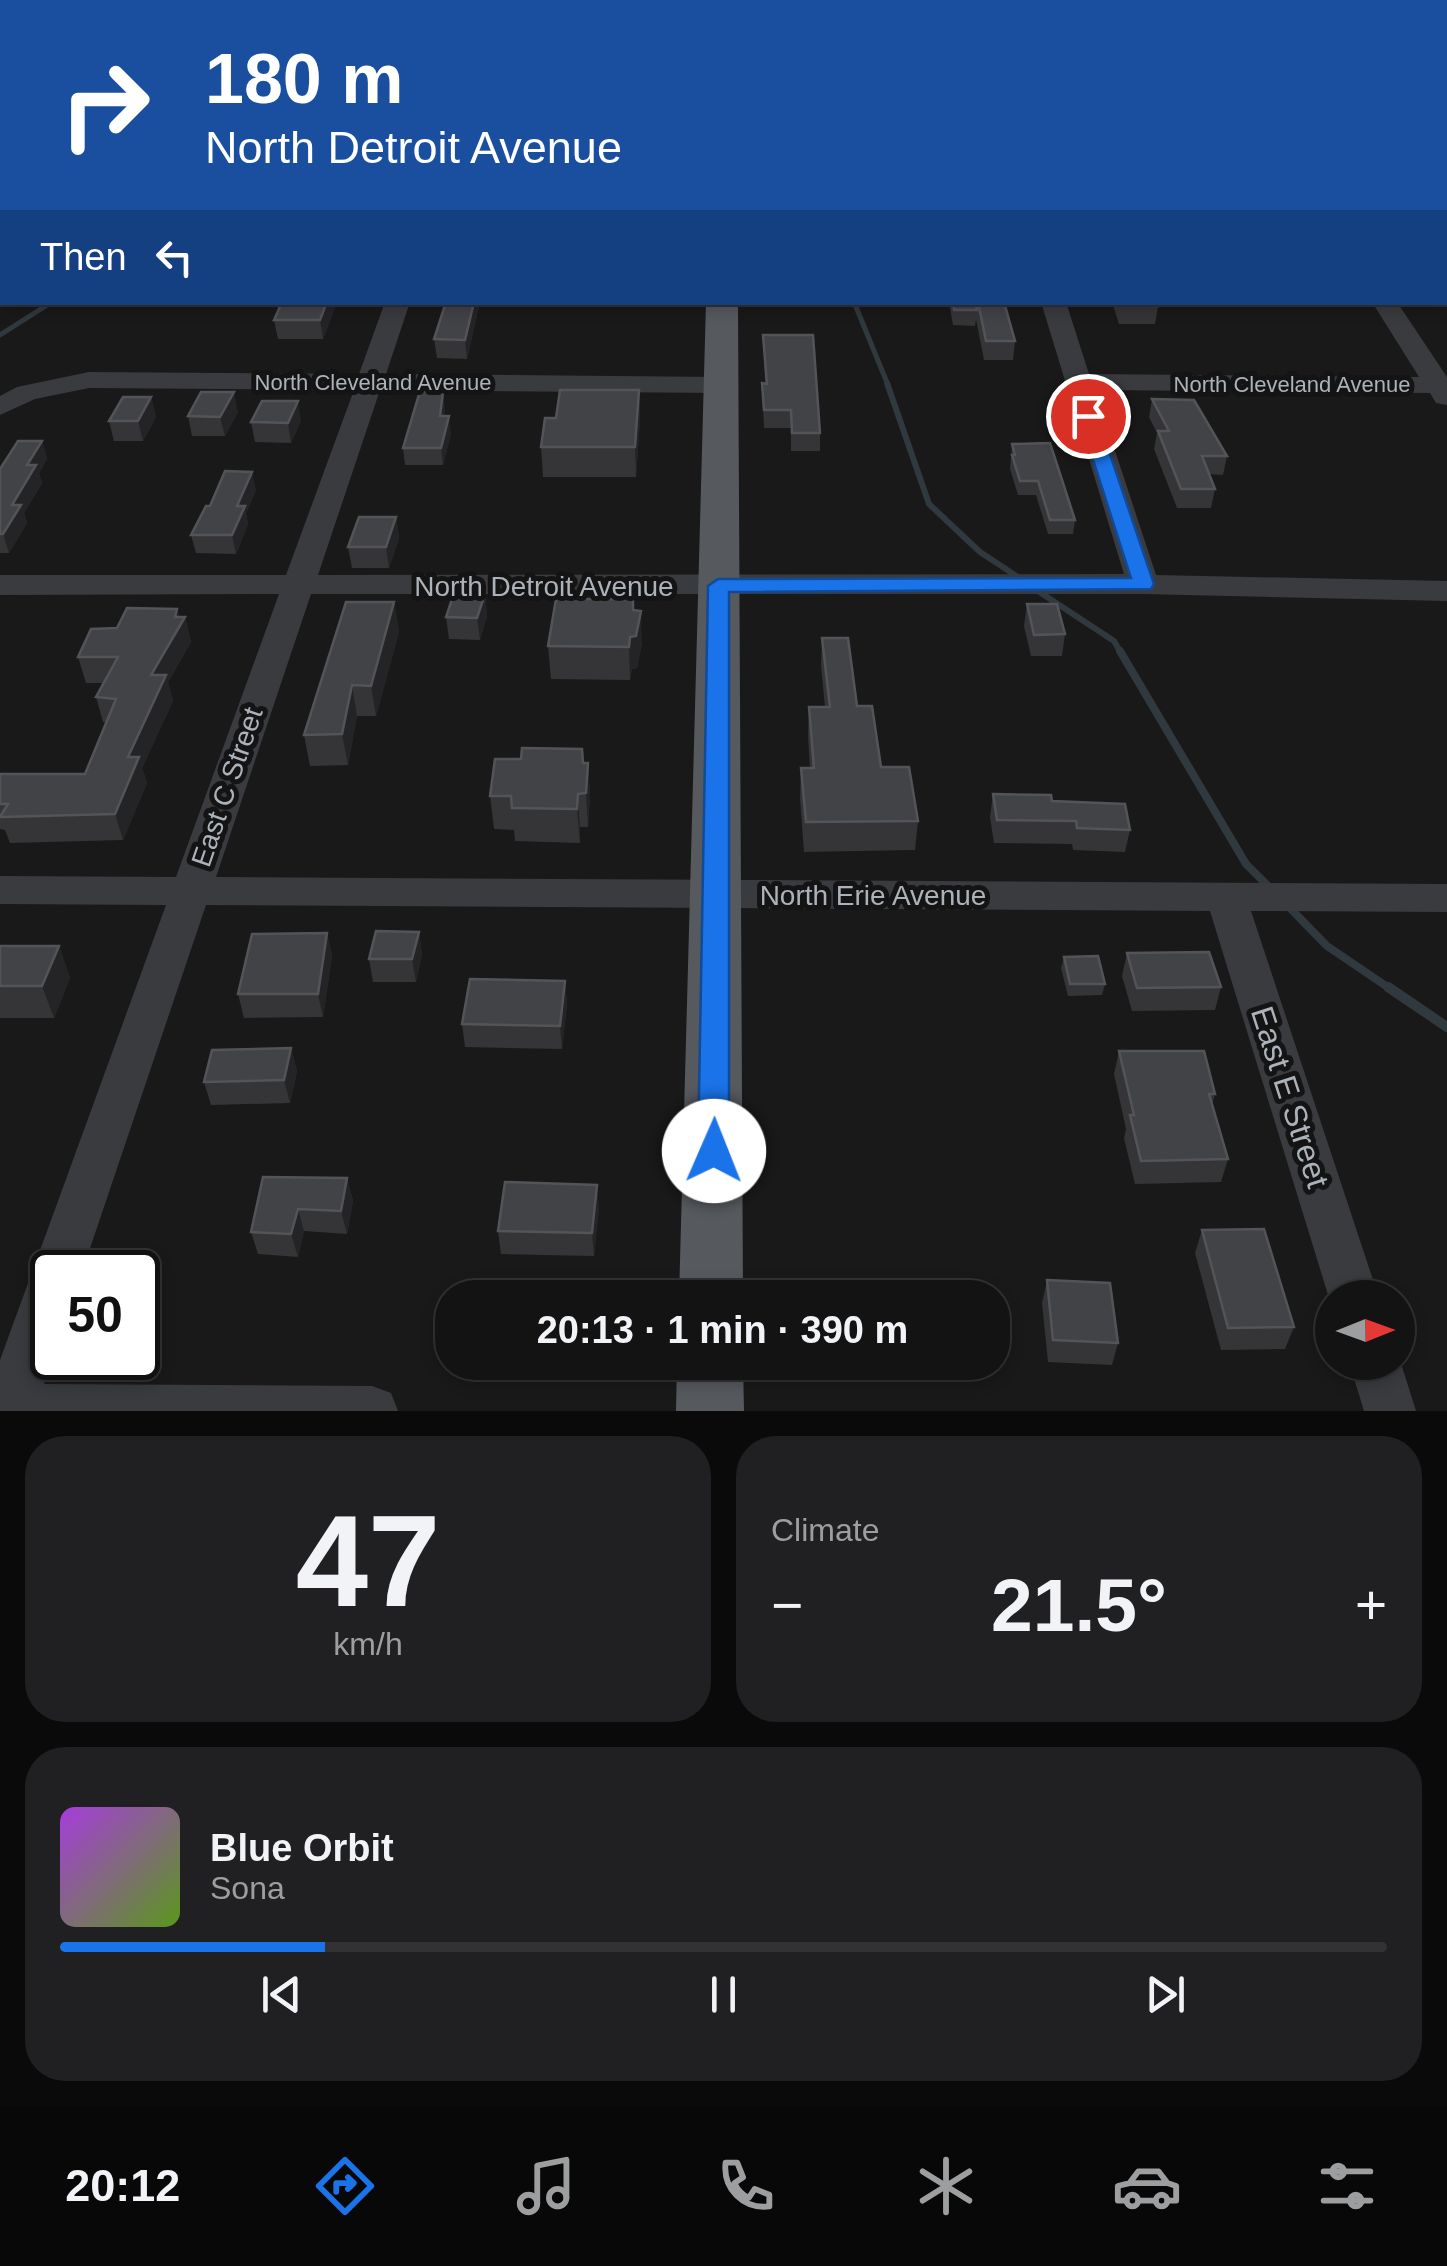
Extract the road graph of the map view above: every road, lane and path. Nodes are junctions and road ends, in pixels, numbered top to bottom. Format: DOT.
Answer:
graph roads {
  1 [pos="397,305"];
  2 [pos="722,305"];
  3 [pos="1055,305"];
  4 [pos="1386,305"];
  5 [pos="370,381"];
  6 [pos="1077,382"];
  7 [pos="721,386"];
  8 [pos="1444,389"];
  9 [pos="0,407"];
  10 [pos="1143,584"];
  11 [pos="0,585"];
  12 [pos="298,586"];
  13 [pos="718,586"];
  14 [pos="1447,591"];
  15 [pos="0,890"];
  16 [pos="191,891"];
  17 [pos="717,894"];
  18 [pos="1236,897"];
  19 [pos="1447,898"];
  20 [pos="65,1250"];
  21 [pos="711,1280"];
  22 [pos="1349,1280"];
  23 [pos="30,1345"];
  24 [pos="710,1380"];
  25 [pos="1381,1380"];
  26 [pos="6,1410"];
  27 [pos="372,1411"];
  28 [pos="710,1411"];
  29 [pos="1390,1411"];
  1 -- 5 [label="street, East C Street"];
  2 -- 7 [label="main road"];
  3 -- 6 [label="street"];
  4 -- 8 [label="street"];
  5 -- 7 [label="street, North Cleveland Avenue"];
  5 -- 9 [label="street, North Cleveland Avenue"];
  5 -- 12 [label="street, East C Street"];
  6 -- 8 [label="street, North Cleveland Avenue"];
  6 -- 10 [label="street"];
  7 -- 13 [label="main road"];
  10 -- 13 [label="street, North Detroit Avenue"];
  10 -- 14 [label="street, North Detroit Avenue"];
  11 -- 12 [label="street, North Detroit Avenue"];
  12 -- 13 [label="street, North Detroit Avenue"];
  12 -- 16 [label="street, East C Street"];
  13 -- 17 [label="main road"];
  15 -- 16 [label="street, North Erie Avenue"];
  16 -- 17 [label="street, North Erie Avenue"];
  16 -- 20 [label="street, East C Street"];
  17 -- 18 [label="street, North Erie Avenue"];
  17 -- 21 [label="main road"];
  18 -- 19 [label="street, North Erie Avenue"];
  18 -- 22 [label="street, East E Street"];
  23 -- 26 [label="street"];
  24 -- 28 [label="main road"];
  25 -- 29 [label="street"];
  26 -- 27 [label="street"];
}
